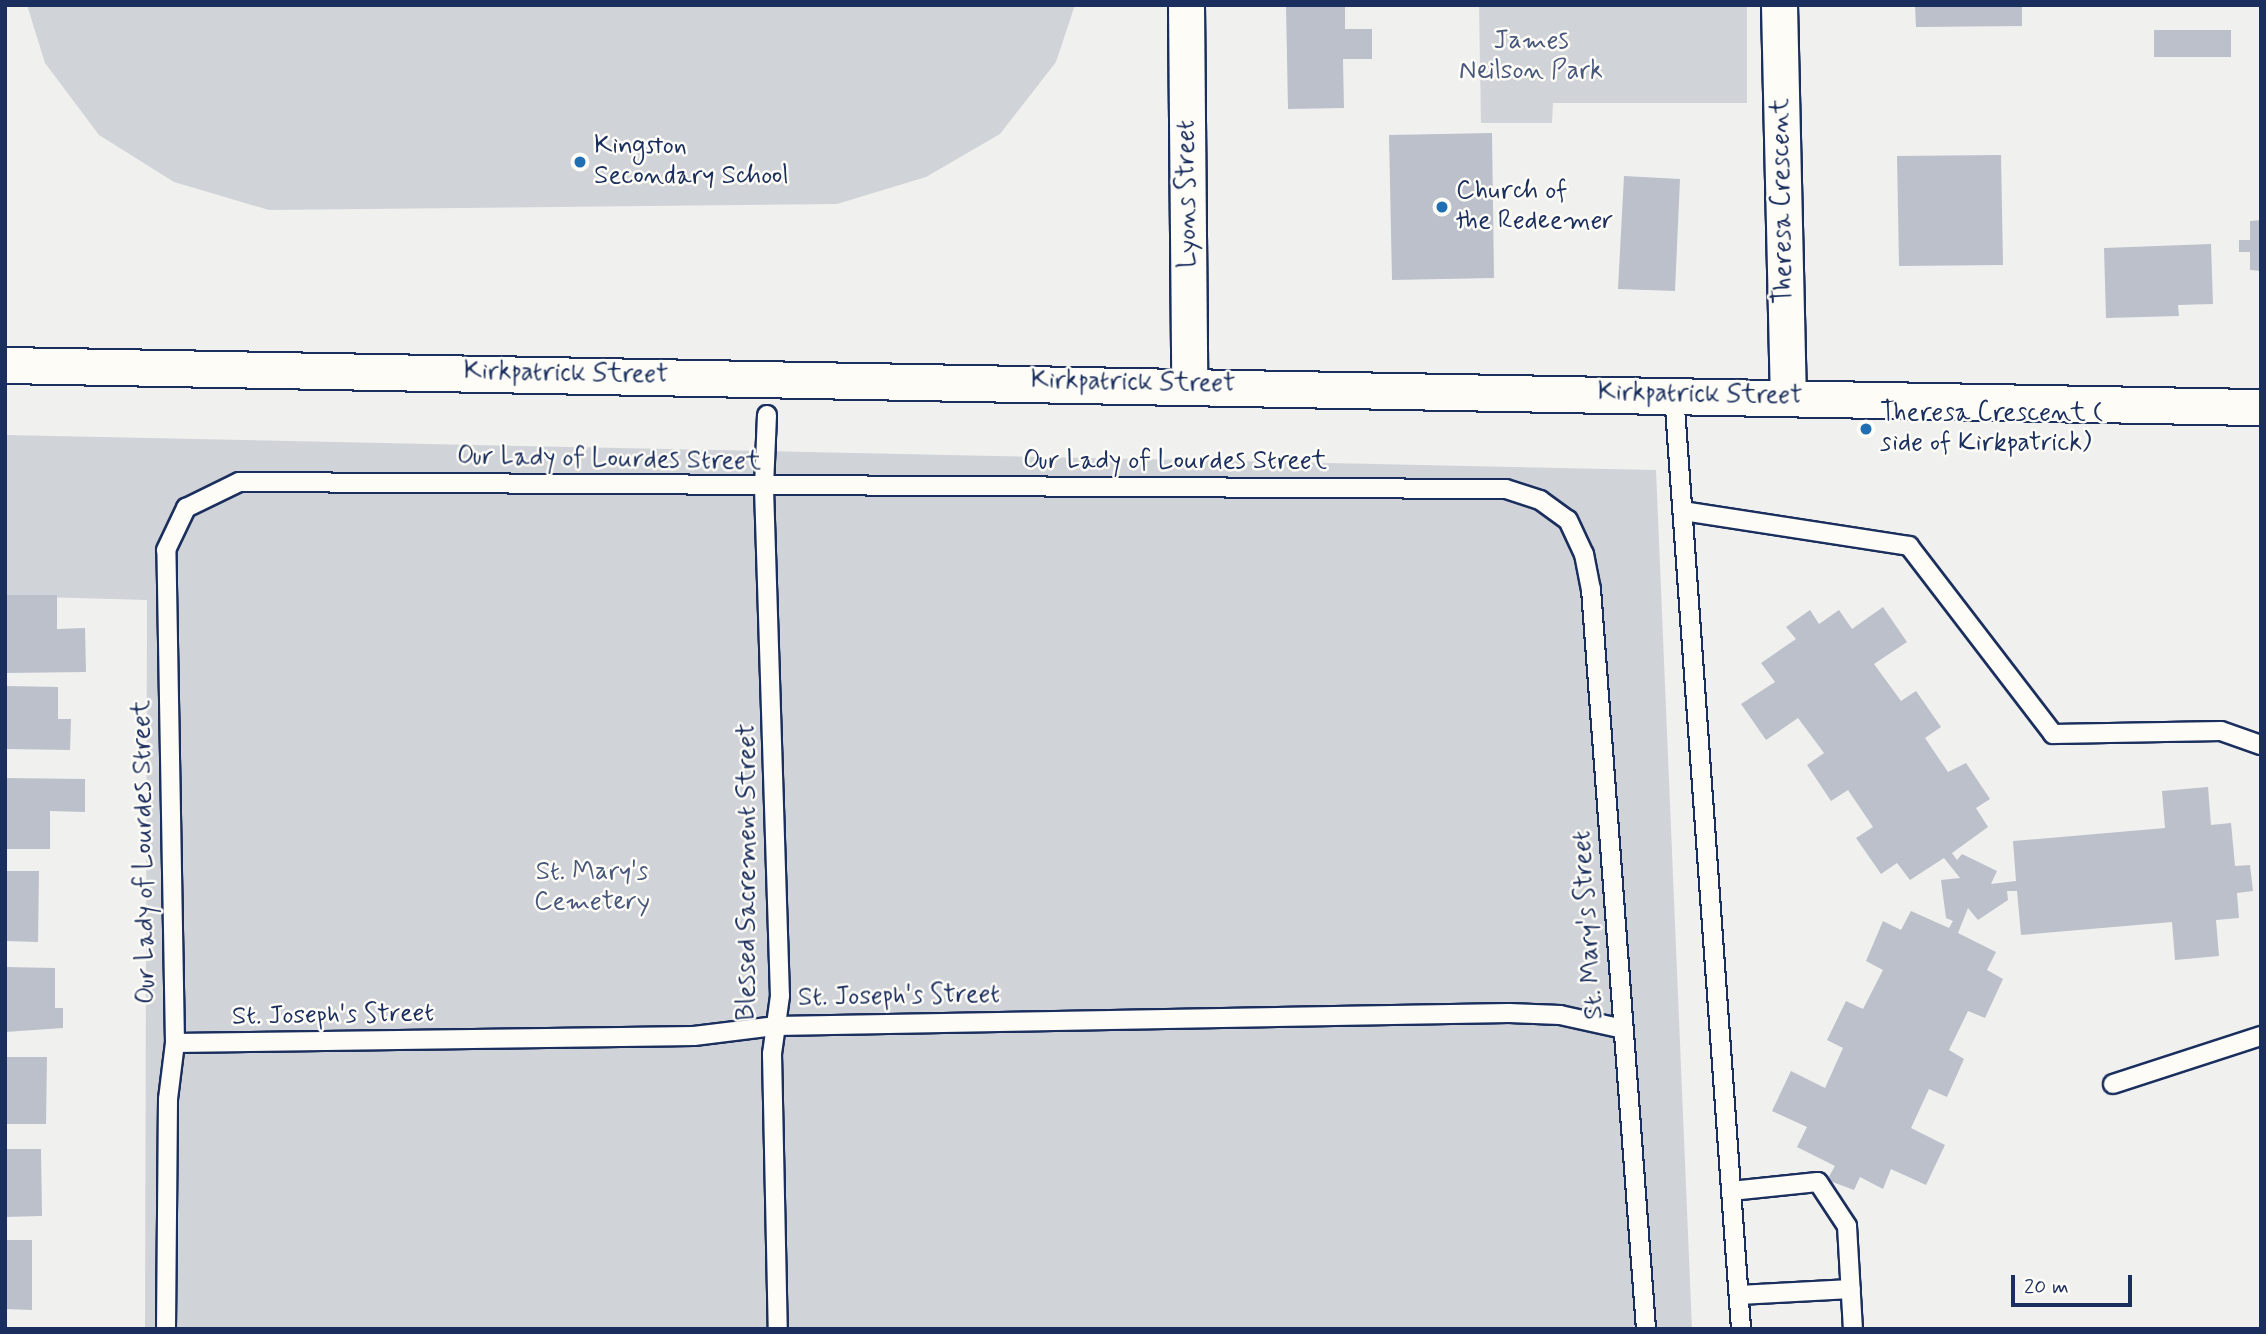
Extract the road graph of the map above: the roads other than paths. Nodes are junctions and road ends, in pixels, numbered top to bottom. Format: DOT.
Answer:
graph roads {
  1 [pos="1186,5"];
  2 [pos="1779,5"];
  3 [pos="5,365"];
  4 [pos="1189,383"];
  5 [pos="1674,394"];
  6 [pos="1788,397"];
  7 [pos="2261,407"];
  8 [pos="766,415"];
  9 [pos="764,488"];
  10 [pos="1683,511"];
  11 [pos="1568,520"];
  12 [pos="2261,745"];
  13 [pos="776,1026"];
  14 [pos="1623,1030"];
  15 [pos="2261,1036"];
  16 [pos="175,1042"];
  17 [pos="2113,1084"];
  18 [pos="1731,1191"];
  19 [pos="1851,1289"];
  20 [pos="1739,1295"];
  21 [pos="166,1329"];
  22 [pos="778,1329"];
  23 [pos="1646,1329"];
  24 [pos="1741,1329"];
  25 [pos="1853,1329"];
  1 -- 4 [label="street, Lyons Street"];
  2 -- 6 [label="street, Theresa Crescent"];
  3 -- 4 [label="street, Kirkpatrick Street"];
  4 -- 5 [label="street, Kirkpatrick Street"];
  5 -- 6 [label="street, Kirkpatrick Street"];
  5 -- 10 [label="lane"];
  6 -- 7 [label="street, Kirkpatrick Street"];
  8 -- 9 [label="lane, Blessed Sacrement Street"];
  9 -- 11 [label="lane, Our Lady of Lourdes Street"];
  9 -- 13 [label="lane, Blessed Sacrement Street"];
  9 -- 16 [label="lane, Our Lady of Lourdes Street"];
  10 -- 12 [label="lane"];
  10 -- 18 [label="lane"];
  11 -- 14 [label="lane, St. Mary's Street"];
  13 -- 14 [label="lane, St. Joseph's Street"];
  13 -- 16 [label="lane, St. Joseph's Street"];
  13 -- 22 [label="lane, Blessed Sacrement Street"];
  14 -- 23 [label="lane, St. Mary's Street"];
  15 -- 17 [label="lane"];
  16 -- 21 [label="lane, Our Lady of Lourdes Street"];
  18 -- 19 [label="lane"];
  18 -- 20 [label="lane"];
  19 -- 20 [label="lane"];
  19 -- 25 [label="lane"];
  20 -- 24 [label="lane"];
}
